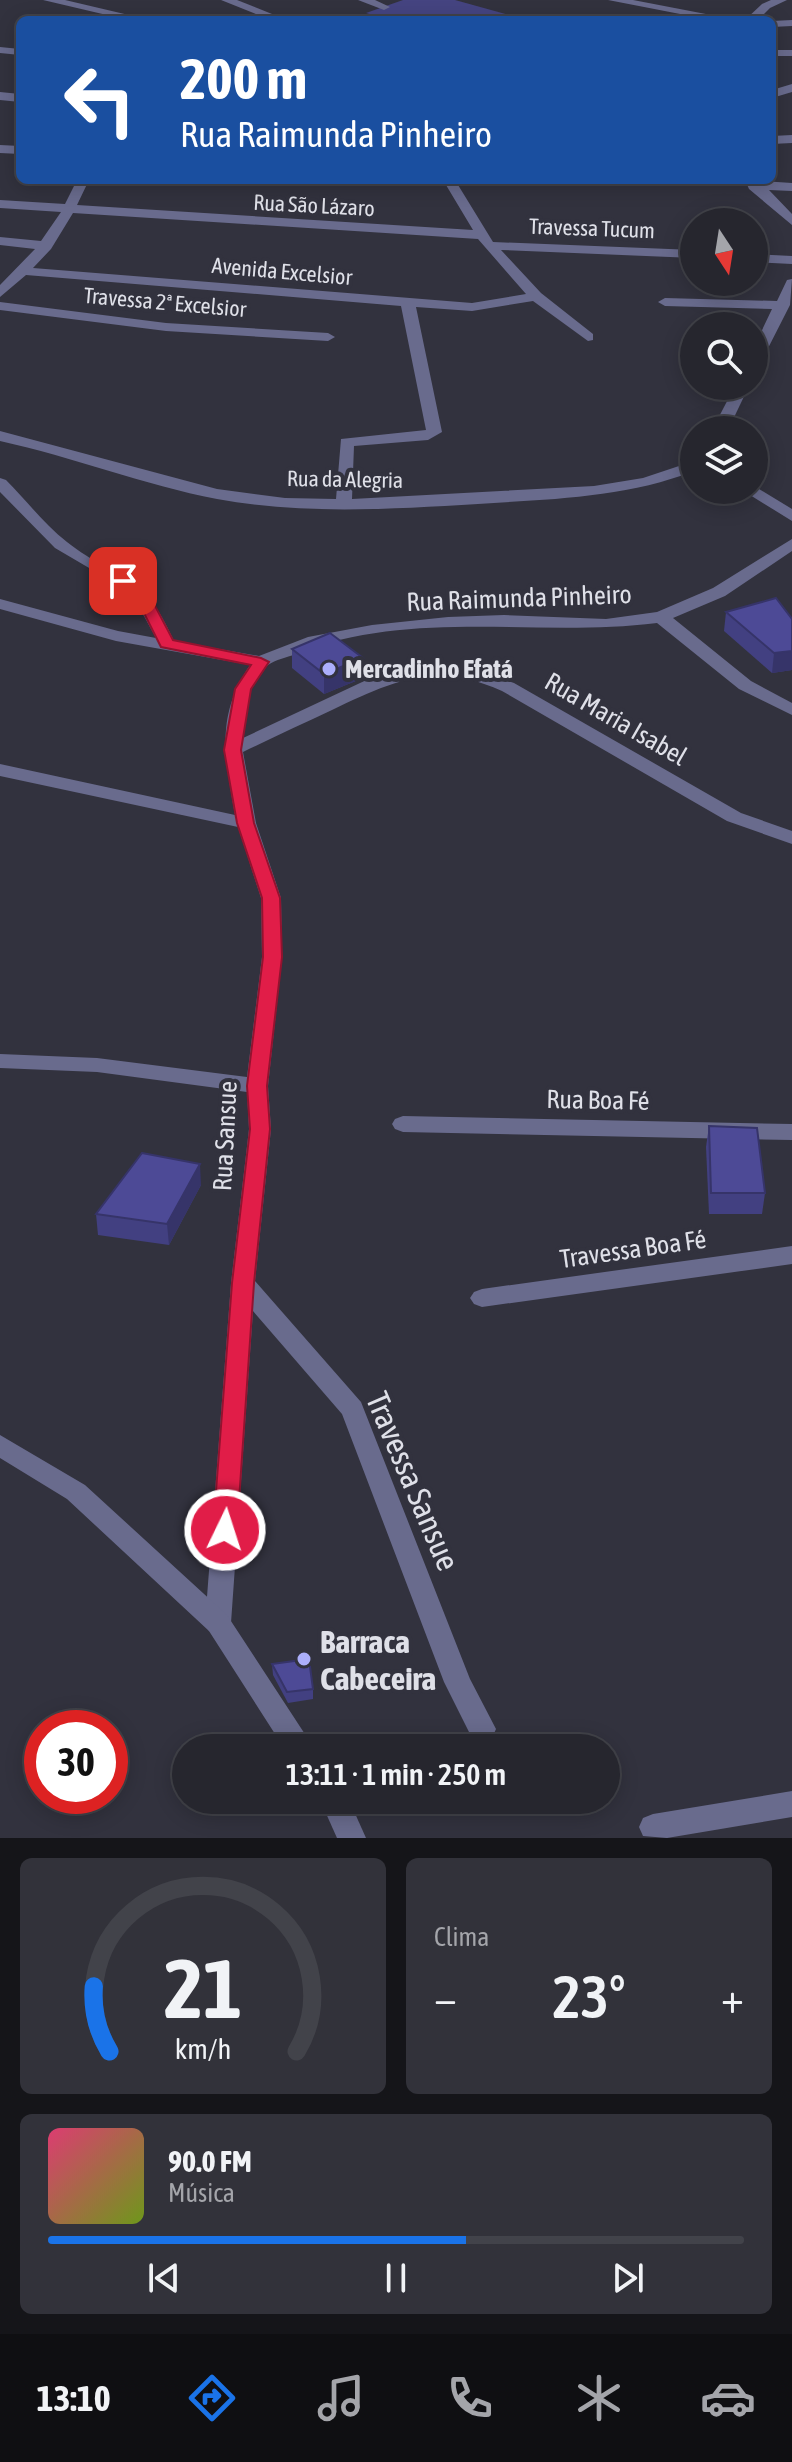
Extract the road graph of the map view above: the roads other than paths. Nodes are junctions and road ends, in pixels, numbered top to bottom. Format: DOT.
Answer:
graph roads {
  1 [pos="49,0"];
  2 [pos="227,0"];
  3 [pos="364,0"];
  4 [pos="614,0"];
  5 [pos="781,0"];
  6 [pos="384,7"];
  7 [pos="128,16"];
  8 [pos="270,16"];
  9 [pos="708,16"];
  10 [pos="755,16"];
  11 [pos="81,184"];
  12 [pos="451,184"];
  13 [pos="753,184"];
  14 [pos="762,184"];
  15 [pos="792,187"];
  16 [pos="0,204"];
  17 [pos="70,210"];
  18 [pos="792,221"];
  19 [pos="0,241"];
  20 [pos="485,241"];
  21 [pos="46,246"];
  22 [pos="680,253"];
  23 [pos="768,259"];
  24 [pos="792,260"];
  25 [pos="24,271"];
  26 [pos="792,283"];
  27 [pos="0,293"];
  28 [pos="536,296"];
  29 [pos="665,302"];
  30 [pos="408,304"];
  31 [pos="783,305"];
  32 [pos="0,306"];
  33 [pos="768,334"];
  34 [pos="328,337"];
  35 [pos="588,337"];
  36 [pos="0,436"];
  37 [pos="680,473"];
  38 [pos="0,483"];
  39 [pos="768,501"];
  40 [pos="344,503"];
  41 [pos="792,516"];
  42 [pos="792,544"];
  43 [pos="0,604"];
  44 [pos="661,617"];
  45 [pos="167,644"];
  46 [pos="261,662"];
  47 [pos="792,710"];
  48 [pos="233,750"];
  49 [pos="0,770"];
  50 [pos="246,823"];
  51 [pos="792,838"];
  52 [pos="0,1061"];
  53 [pos="257,1086"];
  54 [pos="403,1124"];
  55 [pos="792,1132"];
  56 [pos="792,1255"];
  57 [pos="243,1283"];
  58 [pos="482,1298"];
  59 [pos="0,1445"];
  60 [pos="218,1623"];
  61 [pos="482,1729"];
  62 [pos="291,1734"];
  63 [pos="792,1804"];
  64 [pos="341,1814"];
  65 [pos="653,1827"];
  66 [pos="352,1838"];
  1 -- 7 [label="street"];
  2 -- 8 [label="street"];
  3 -- 6 [label="street"];
  4 -- 9 [label="street"];
  5 -- 10 [label="street"];
  11 -- 17 [label="street"];
  12 -- 20 [label="street"];
  13 -- 18 [label="street"];
  14 -- 15 [label="street"];
  16 -- 17 [label="street, Rua São Lázaro"];
  17 -- 20 [label="street, Rua São Lázaro"];
  17 -- 21 [label="street"];
  19 -- 21 [label="street"];
  20 -- 22 [label="street, Travessa Tucum"];
  20 -- 28 [label="street"];
  21 -- 25 [label="street"];
  23 -- 24 [label="street"];
  25 -- 27 [label="street"];
  25 -- 30 [label="street, Avenida Excelsior"];
  26 -- 31 [label="street"];
  28 -- 30 [label="street, Avenida Excelsior"];
  28 -- 35 [label="street"];
  29 -- 31 [label="street"];
  30 -- 40 [label="street"];
  31 -- 33 [label="street"];
  32 -- 34 [label="street, Travessa 2ª Excelsior"];
  36 -- 40 [label="street, Rua da Alegria"];
  37 -- 40 [label="street, Rua da Alegria"];
  38 -- 45 [label="street"];
  39 -- 41 [label="street"];
  42 -- 44 [label="street, Rua Raimunda Pinheiro"];
  43 -- 45 [label="street"];
  44 -- 46 [label="street, Rua Raimunda Pinheiro"];
  44 -- 47 [label="street"];
  45 -- 46 [label="street"];
  46 -- 48 [label="street, Rua Sansue"];
  48 -- 50 [label="street, Rua Sansue"];
  48 -- 51 [label="street, Rua Maria Isabel"];
  49 -- 50 [label="street"];
  50 -- 53 [label="street, Rua Sansue"];
  52 -- 53 [label="street"];
  53 -- 57 [label="street, Rua Sansue"];
  54 -- 55 [label="street, Rua Boa Fé"];
  56 -- 58 [label="street, Travessa Boa Fé"];
  57 -- 60 [label="street, Rua Sansue"];
  57 -- 61 [label="street, Travessa Sansue"];
  59 -- 60 [label="street"];
  60 -- 62 [label="street"];
  63 -- 65 [label="street"];
  64 -- 66 [label="street"];
}
